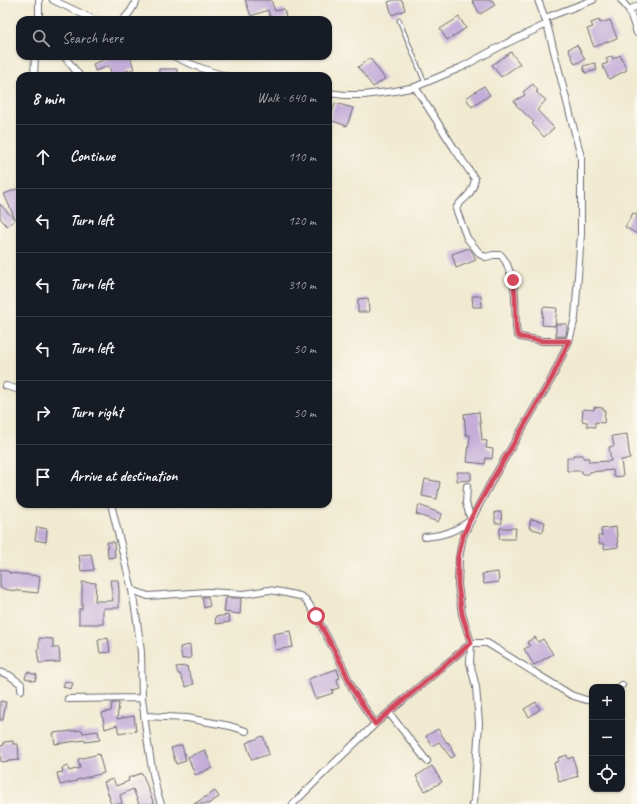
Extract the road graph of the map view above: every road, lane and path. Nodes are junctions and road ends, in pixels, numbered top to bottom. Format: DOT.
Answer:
graph roads {
  1 [pos="39,0"];
  2 [pos="53,0"];
  3 [pos="137,0"];
  4 [pos="538,0"];
  5 [pos="593,0"];
  6 [pos="620,0"];
  7 [pos="637,6"];
  8 [pos="629,10"];
  9 [pos="39,16"];
  10 [pos="87,16"];
  11 [pos="126,16"];
  12 [pos="399,20"];
  13 [pos="546,21"];
  14 [pos="637,33"];
  15 [pos="35,60"];
  16 [pos="67,60"];
  17 [pos="182,60"];
  18 [pos="34,72"];
  19 [pos="77,72"];
  20 [pos="213,72"];
  21 [pos="425,83"];
  22 [pos="415,87"];
  23 [pos="332,93"];
  24 [pos="569,341"];
  25 [pos="6,386"];
  26 [pos="16,389"];
  27 [pos="467,486"];
  28 [pos="112,508"];
  29 [pos="470,520"];
  30 [pos="425,537"];
  31 [pos="132,590"];
  32 [pos="471,643"];
  33 [pos="0,672"];
  34 [pos="21,690"];
  35 [pos="142,698"];
  36 [pos="68,699"];
  37 [pos="589,700"];
  38 [pos="389,713"];
  39 [pos="144,716"];
  40 [pos="375,724"];
  41 [pos="246,731"];
  42 [pos="427,761"];
  43 [pos="474,803"];
  44 [pos="161,804"];
  45 [pos="293,804"];
  1 -- 9 [label="street"];
  2 -- 10 [label="street"];
  3 -- 11 [label="street"];
  4 -- 13 [label="street"];
  5 -- 13 [label="street"];
  6 -- 8 [label="street"];
  7 -- 8 [label="street"];
  8 -- 14 [label="street"];
  12 -- 21 [label="lane"];
  13 -- 21 [label="street"];
  13 -- 24 [label="street"];
  15 -- 18 [label="street"];
  16 -- 19 [label="street"];
  17 -- 20 [label="street"];
  21 -- 22 [label="street"];
  22 -- 23 [label="street"];
  22 -- 24 [label="street"];
  24 -- 29 [label="street"];
  25 -- 26 [label="street"];
  27 -- 29 [label="street"];
  28 -- 31 [label="street"];
  29 -- 30 [label="street"];
  29 -- 32 [label="street"];
  31 -- 35 [label="street"];
  31 -- 40 [label="street"];
  32 -- 37 [label="street"];
  32 -- 38 [label="street"];
  32 -- 43 [label="street"];
  33 -- 34 [label="street"];
  35 -- 36 [label="street"];
  35 -- 39 [label="street"];
  38 -- 40 [label="street"];
  38 -- 42 [label="street"];
  39 -- 41 [label="street"];
  39 -- 44 [label="street"];
  40 -- 45 [label="street"];
}
